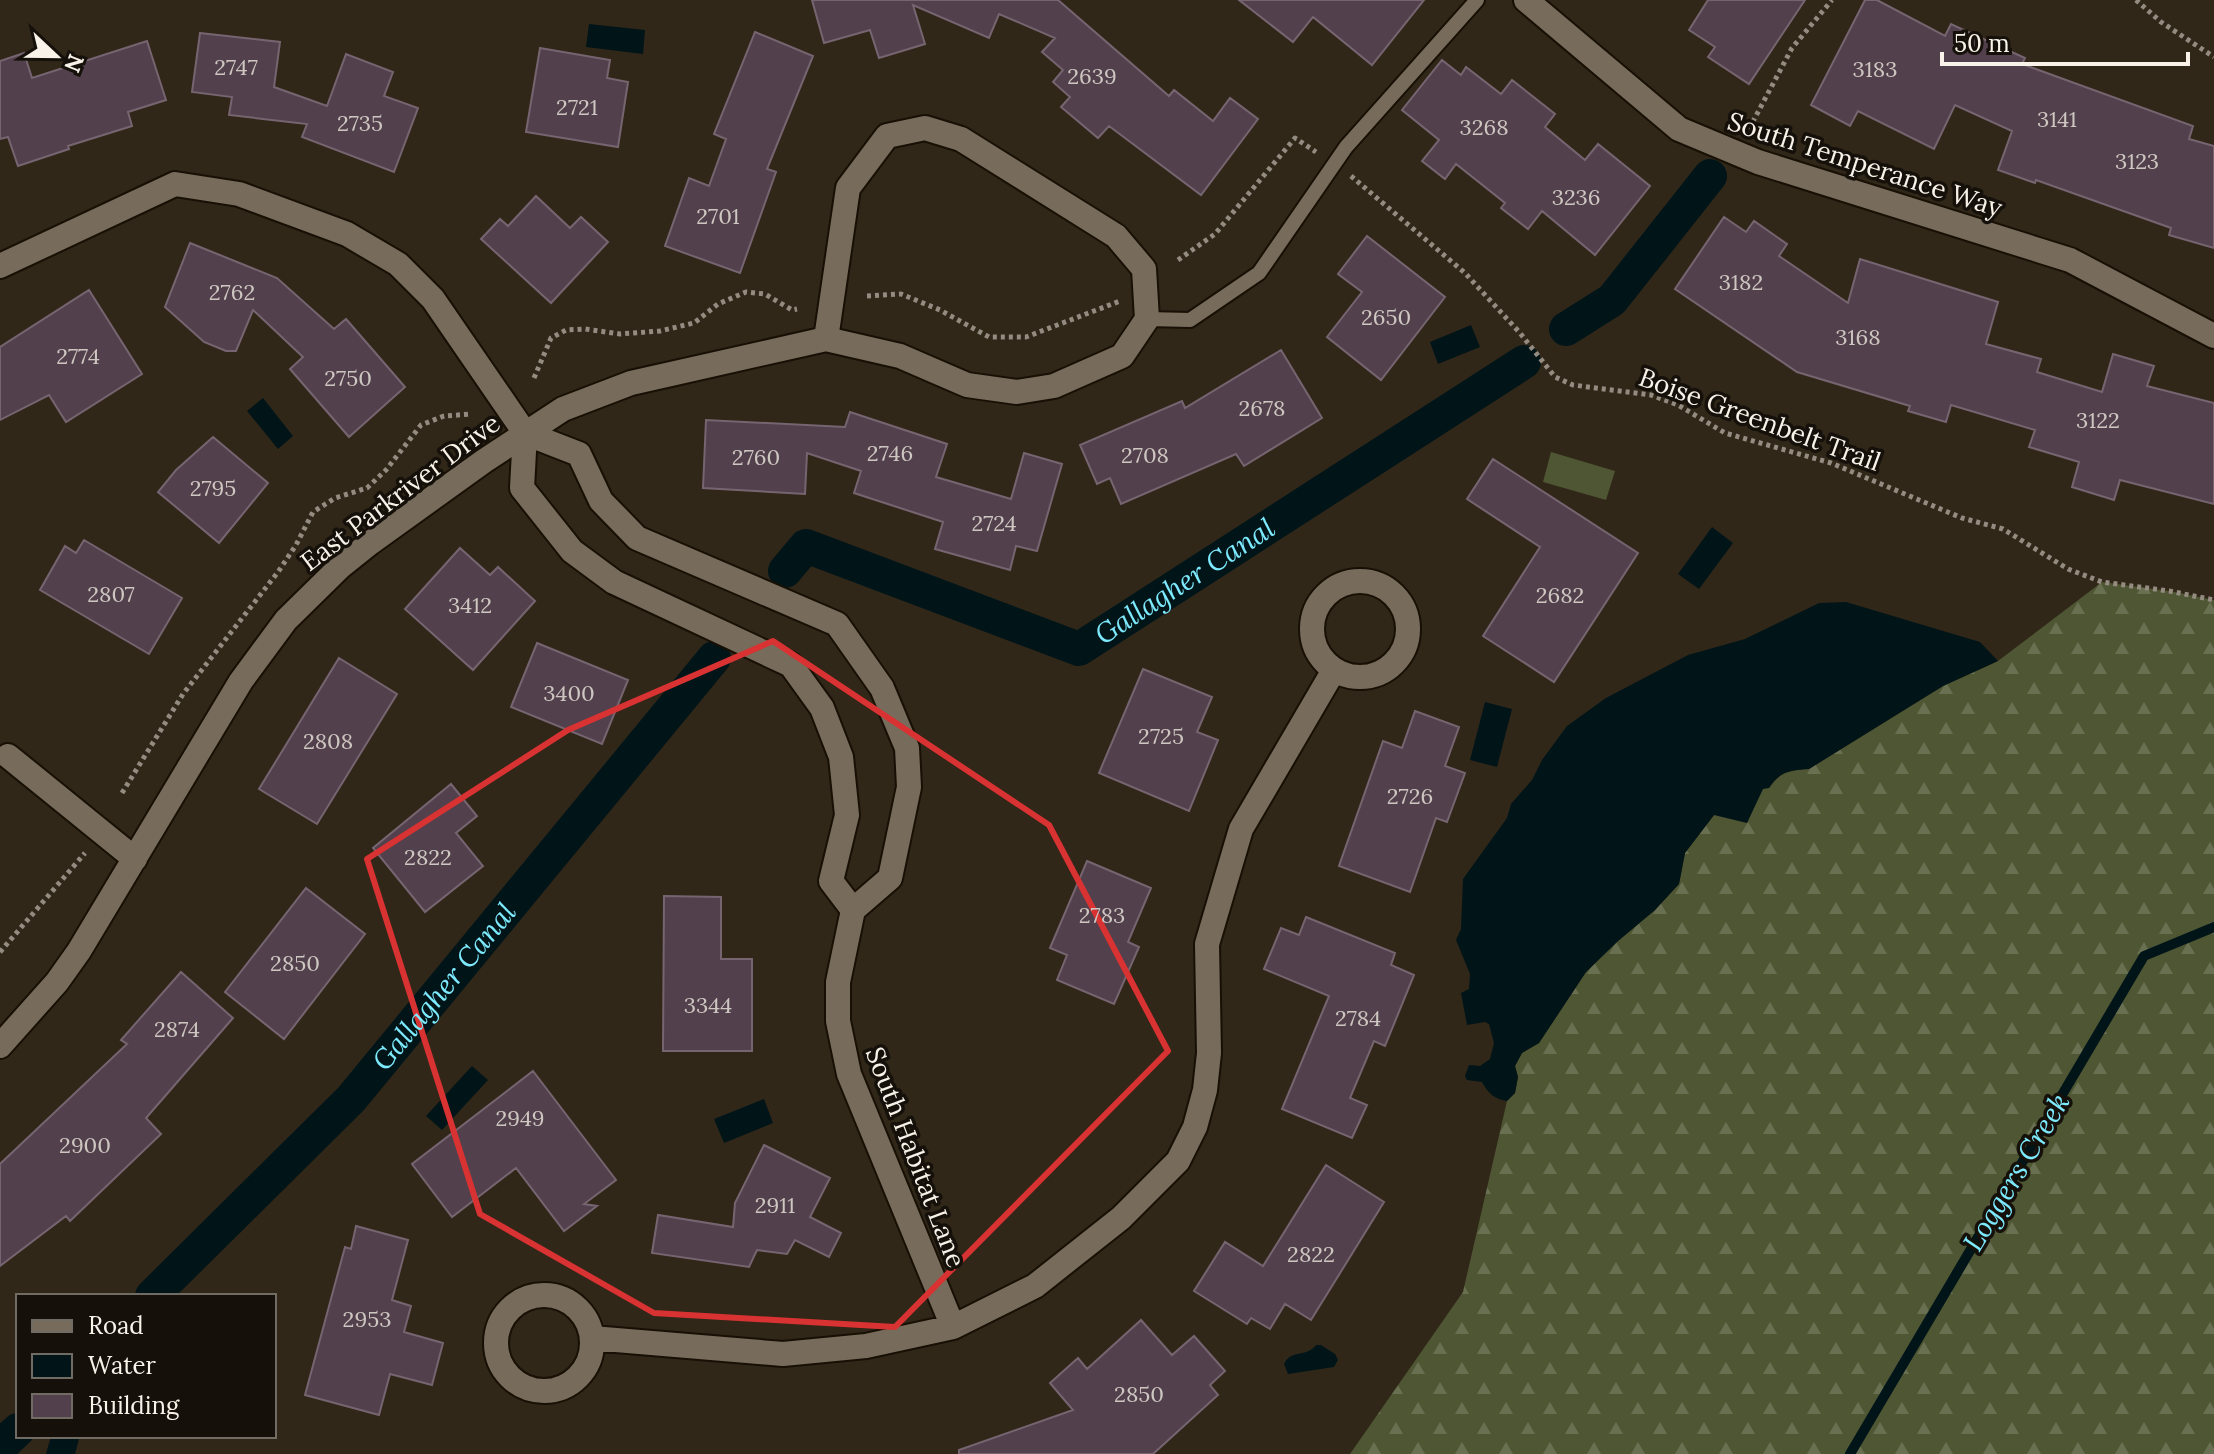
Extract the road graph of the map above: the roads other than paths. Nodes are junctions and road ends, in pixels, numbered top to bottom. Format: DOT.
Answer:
graph roads {
  1 [pos="1477,0"];
  2 [pos="1526,0"];
  3 [pos="0,266"];
  4 [pos="1147,319"];
  5 [pos="2214,336"];
  6 [pos="826,339"];
  7 [pos="525,433"];
  8 [pos="1334,670"];
  9 [pos="8,756"];
  10 [pos="135,859"];
  11 [pos="853,910"];
  12 [pos="0,1046"];
  13 [pos="953,1327"];
  14 [pos="592,1338"];
  1 -- 4 [label="lane"];
  2 -- 5 [label="street, South Temperance Way"];
  3 -- 7 [label="street"];
  4 -- 6 [label="street, East Parkriver Drive"];
  4 -- 6 [label="street"];
  6 -- 7 [label="street, East Parkriver Drive"];
  7 -- 10 [label="street, East Parkriver Drive"];
  7 -- 11 [label="street"];
  7 -- 11 [label="street"];
  8 -- 8 [label="street"];
  8 -- 13 [label="street"];
  9 -- 10 [label="street"];
  10 -- 12 [label="street, East Parkriver Drive"];
  11 -- 13 [label="street, South Habitat Lane"];
  13 -- 14 [label="street"];
  14 -- 14 [label="street"];
}
